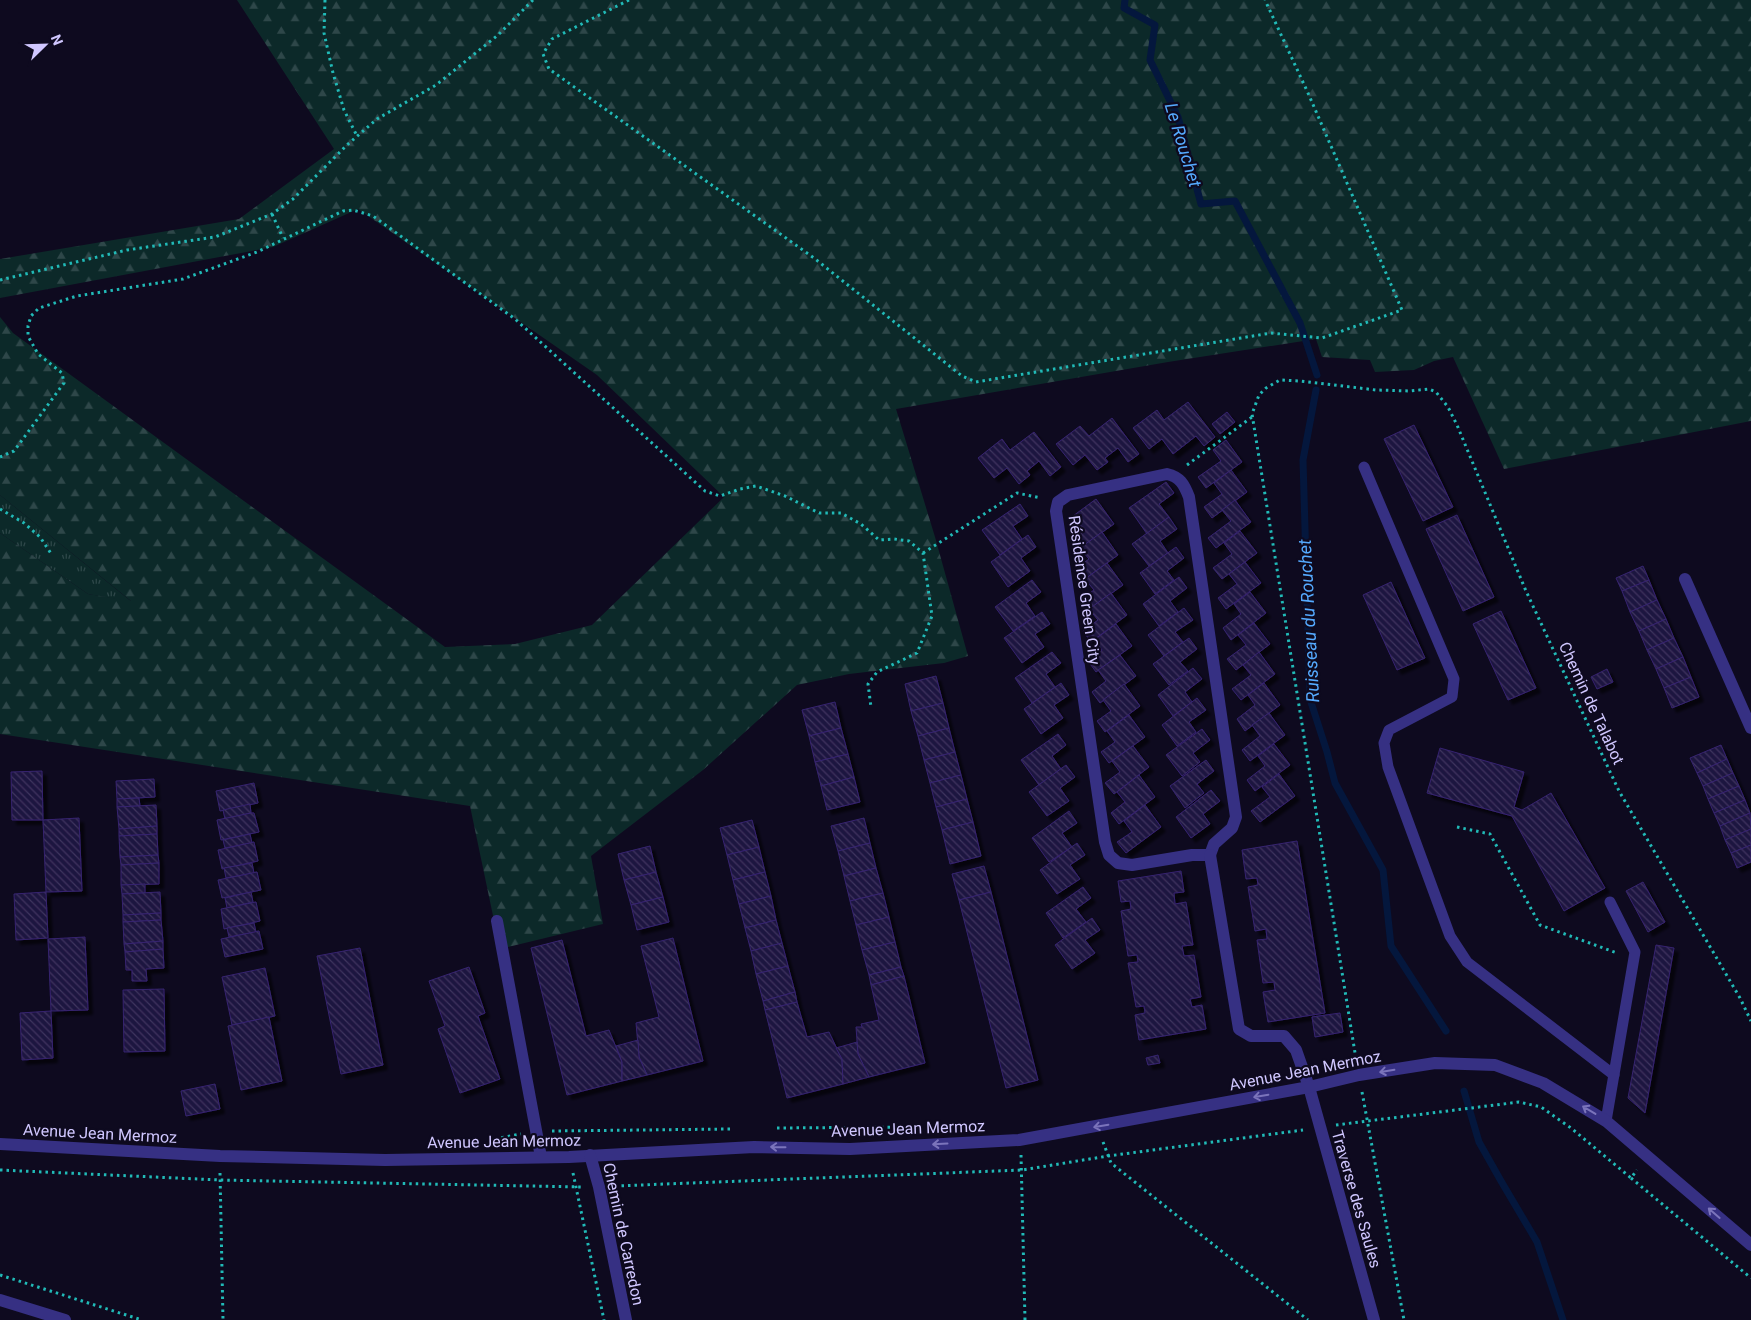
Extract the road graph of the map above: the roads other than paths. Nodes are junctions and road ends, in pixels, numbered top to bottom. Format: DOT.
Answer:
graph roads {
  1 [pos="1364,466"];
  2 [pos="1685,579"];
  3 [pos="1751,728"];
  4 [pos="1210,855"];
  5 [pos="1610,902"];
  6 [pos="497,921"];
  7 [pos="1614,1075"];
  8 [pos="1309,1088"];
  9 [pos="1606,1121"];
  10 [pos="0,1144"];
  11 [pos="590,1155"];
  12 [pos="541,1157"];
  13 [pos="1751,1245"];
  14 [pos="0,1300"];
  15 [pos="65,1320"];
  16 [pos="626,1320"];
  17 [pos="1374,1320"];
  1 -- 7 [label="lane"];
  2 -- 3 [label="street"];
  4 -- 4 [label="street, Résidence Green City"];
  4 -- 8 [label="street"];
  5 -- 7 [label="lane"];
  6 -- 12 [label="street"];
  7 -- 9 [label="lane"];
  9 -- 8 [label="street, Avenue Jean Mermoz, one-way"];
  8 -- 11 [label="street, Avenue Jean Mermoz, one-way"];
  8 -- 17 [label="street, Traverse des Saules"];
  13 -- 9 [label="street, Avenue Jean Mermoz, one-way"];
  10 -- 12 [label="street, Avenue Jean Mermoz"];
  11 -- 12 [label="street, Avenue Jean Mermoz"];
  11 -- 16 [label="street, Chemin de Carredon"];
  14 -- 15 [label="street"];
}
